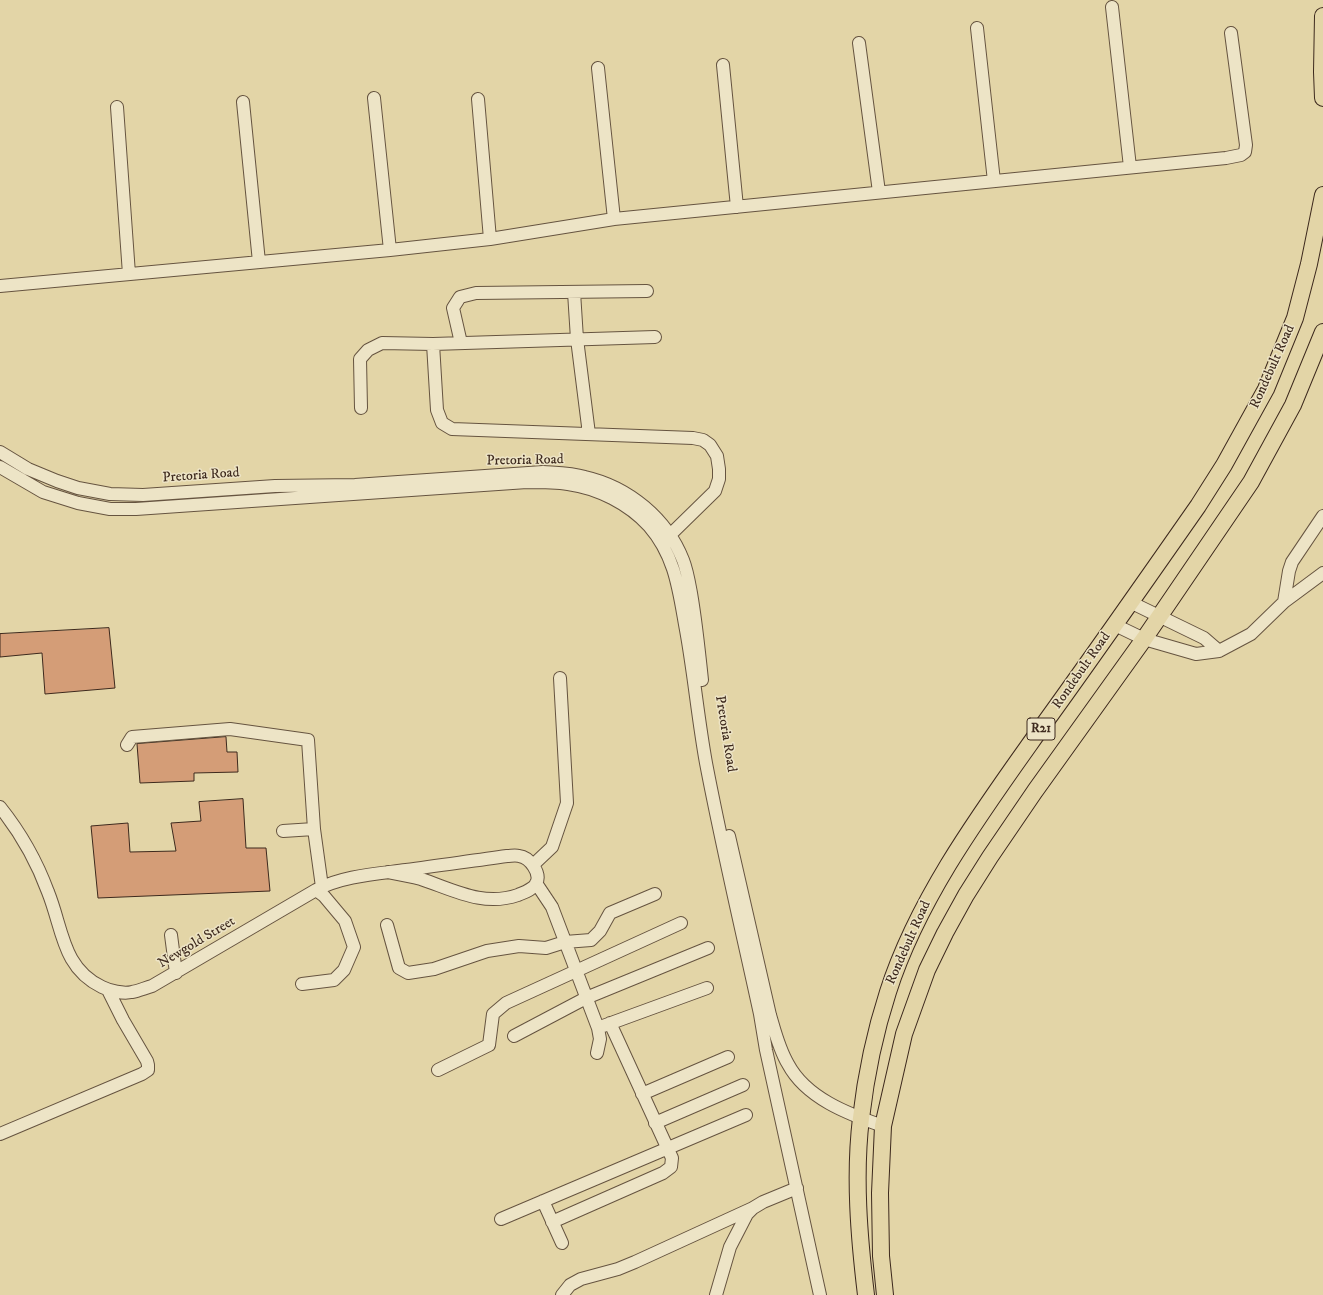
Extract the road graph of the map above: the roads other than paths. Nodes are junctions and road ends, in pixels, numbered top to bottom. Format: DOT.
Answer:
graph roads {
  1 [pos="1112,8"];
  2 [pos="1323,16"];
  3 [pos="977,28"];
  4 [pos="1231,33"];
  5 [pos="859,43"];
  6 [pos="723,65"];
  7 [pos="598,68"];
  8 [pos="374,98"];
  9 [pos="1323,98"];
  10 [pos="478,99"];
  11 [pos="244,102"];
  12 [pos="117,108"];
  13 [pos="1130,168"];
  14 [pos="994,181"];
  15 [pos="879,192"];
  16 [pos="1323,195"];
  17 [pos="737,207"];
  18 [pos="614,219"];
  19 [pos="490,239"];
  20 [pos="390,250"];
  21 [pos="259,262"];
  22 [pos="129,274"];
  23 [pos="0,286"];
  24 [pos="647,291"];
  25 [pos="574,292"];
  26 [pos="1323,332"];
  27 [pos="655,337"];
  28 [pos="577,339"];
  29 [pos="461,343"];
  30 [pos="433,344"];
  31 [pos="361,408"];
  32 [pos="589,434"];
  33 [pos="0,452"];
  34 [pos="0,467"];
  35 [pos="124,494"];
  36 [pos="124,509"];
  37 [pos="1323,516"];
  38 [pos="653,522"];
  39 [pos="670,535"];
  40 [pos="1323,573"];
  41 [pos="1130,602"];
  42 [pos="1284,602"];
  43 [pos="1159,617"];
  44 [pos="1115,625"];
  45 [pos="1144,639"];
  46 [pos="1219,651"];
  47 [pos="560,678"];
  48 [pos="128,745"];
  49 [pos="0,807"];
  50 [pos="314,829"];
  51 [pos="283,832"];
  52 [pos="729,852"];
  53 [pos="533,866"];
  54 [pos="388,872"];
  55 [pos="536,883"];
  56 [pos="319,889"];
  57 [pos="655,894"];
  58 [pos="681,923"];
  59 [pos="387,925"];
  60 [pos="171,935"];
  61 [pos="565,942"];
  62 [pos="708,948"];
  63 [pos="576,971"];
  64 [pos="176,973"];
  65 [pos="302,984"];
  66 [pos="707,988"];
  67 [pos="108,990"];
  68 [pos="759,990"];
  69 [pos="586,998"];
  70 [pos="610,1024"];
  71 [pos="598,1028"];
  72 [pos="514,1036"];
  73 [pos="597,1053"];
  74 [pos="728,1057"];
  75 [pos="438,1070"];
  76 [pos="744,1085"];
  77 [pos="642,1094"];
  78 [pos="746,1115"];
  79 [pos="861,1118"];
  80 [pos="655,1123"];
  81 [pos="883,1126"];
  82 [pos="0,1134"];
  83 [pos="667,1148"];
  84 [pos="797,1188"];
  85 [pos="543,1201"];
  86 [pos="753,1208"];
  87 [pos="501,1219"];
  88 [pos="552,1222"];
  89 [pos="562,1243"];
  90 [pos="562,1295"];
  91 [pos="716,1295"];
  92 [pos="820,1295"];
  93 [pos="866,1295"];
  94 [pos="885,1295"];
  1 -- 13 [label="street"];
  2 -- 9 [label="main road"];
  3 -- 14 [label="street"];
  4 -- 13 [label="street"];
  5 -- 15 [label="street"];
  6 -- 17 [label="street"];
  7 -- 18 [label="street"];
  8 -- 20 [label="street"];
  10 -- 19 [label="street"];
  11 -- 21 [label="street"];
  12 -- 22 [label="street"];
  13 -- 14 [label="street"];
  14 -- 15 [label="street"];
  15 -- 17 [label="street"];
  16 -- 41 [label="main road, Rondebult Road / R21"];
  17 -- 18 [label="street"];
  18 -- 19 [label="street"];
  19 -- 20 [label="street"];
  20 -- 21 [label="street"];
  21 -- 22 [label="street"];
  22 -- 23 [label="street"];
  24 -- 25 [label="street"];
  25 -- 28 [label="street"];
  25 -- 29 [label="street"];
  26 -- 43 [label="main road, Rondebult Road / R21"];
  27 -- 28 [label="street"];
  28 -- 29 [label="street"];
  28 -- 32 [label="street"];
  29 -- 30 [label="street"];
  30 -- 31 [label="street"];
  30 -- 32 [label="street"];
  32 -- 39 [label="street"];
  33 -- 35 [label="street, Pretoria Road"];
  34 -- 36 [label="street, Pretoria Road"];
  35 -- 36 [label="street"];
  35 -- 38 [label="street, Pretoria Road"];
  36 -- 38 [label="street, Pretoria Road"];
  37 -- 42 [label="street"];
  38 -- 39 [label="street, Pretoria Road"];
  38 -- 52 [label="street, Pretoria Road"];
  39 -- 52 [label="street, Pretoria Road"];
  40 -- 42 [label="street"];
  41 -- 43 [label="street"];
  41 -- 44 [label="main road, Rondebult Road / R21"];
  42 -- 46 [label="street"];
  43 -- 45 [label="main road, Rondebult Road / R21"];
  43 -- 46 [label="street"];
  44 -- 45 [label="street"];
  44 -- 79 [label="main road, Rondebult Road / R21"];
  45 -- 46 [label="street"];
  45 -- 81 [label="main road, Rondebult Road / R21"];
  47 -- 53 [label="street"];
  48 -- 50 [label="street"];
  49 -- 67 [label="street, Newgold Street"];
  50 -- 51 [label="street"];
  50 -- 56 [label="street"];
  52 -- 68 [label="street, Pretoria Road"];
  53 -- 54 [label="street, Newgold Street"];
  53 -- 55 [label="street"];
  54 -- 55 [label="street"];
  54 -- 56 [label="street, Newgold Street"];
  55 -- 61 [label="street"];
  56 -- 64 [label="street, Newgold Street"];
  56 -- 65 [label="street"];
  57 -- 61 [label="street"];
  58 -- 63 [label="street"];
  59 -- 61 [label="street"];
  60 -- 64 [label="street"];
  61 -- 63 [label="street"];
  62 -- 69 [label="street"];
  63 -- 69 [label="street"];
  63 -- 75 [label="street"];
  64 -- 67 [label="street, Newgold Street"];
  66 -- 70 [label="street"];
  67 -- 82 [label="street"];
  68 -- 79 [label="street"];
  68 -- 84 [label="street"];
  69 -- 71 [label="street"];
  69 -- 72 [label="street"];
  70 -- 71 [label="street"];
  70 -- 77 [label="street"];
  71 -- 73 [label="street"];
  74 -- 77 [label="street"];
  76 -- 80 [label="street"];
  77 -- 80 [label="street"];
  78 -- 83 [label="street"];
  79 -- 81 [label="street"];
  79 -- 93 [label="main road, Rondebult Road / R21"];
  80 -- 83 [label="street"];
  81 -- 94 [label="main road, Rondebult Road / R21"];
  83 -- 85 [label="street"];
  83 -- 88 [label="street"];
  84 -- 86 [label="street"];
  84 -- 92 [label="street"];
  85 -- 87 [label="street"];
  85 -- 88 [label="street"];
  86 -- 90 [label="street"];
  86 -- 91 [label="street"];
  88 -- 89 [label="street"];
}
